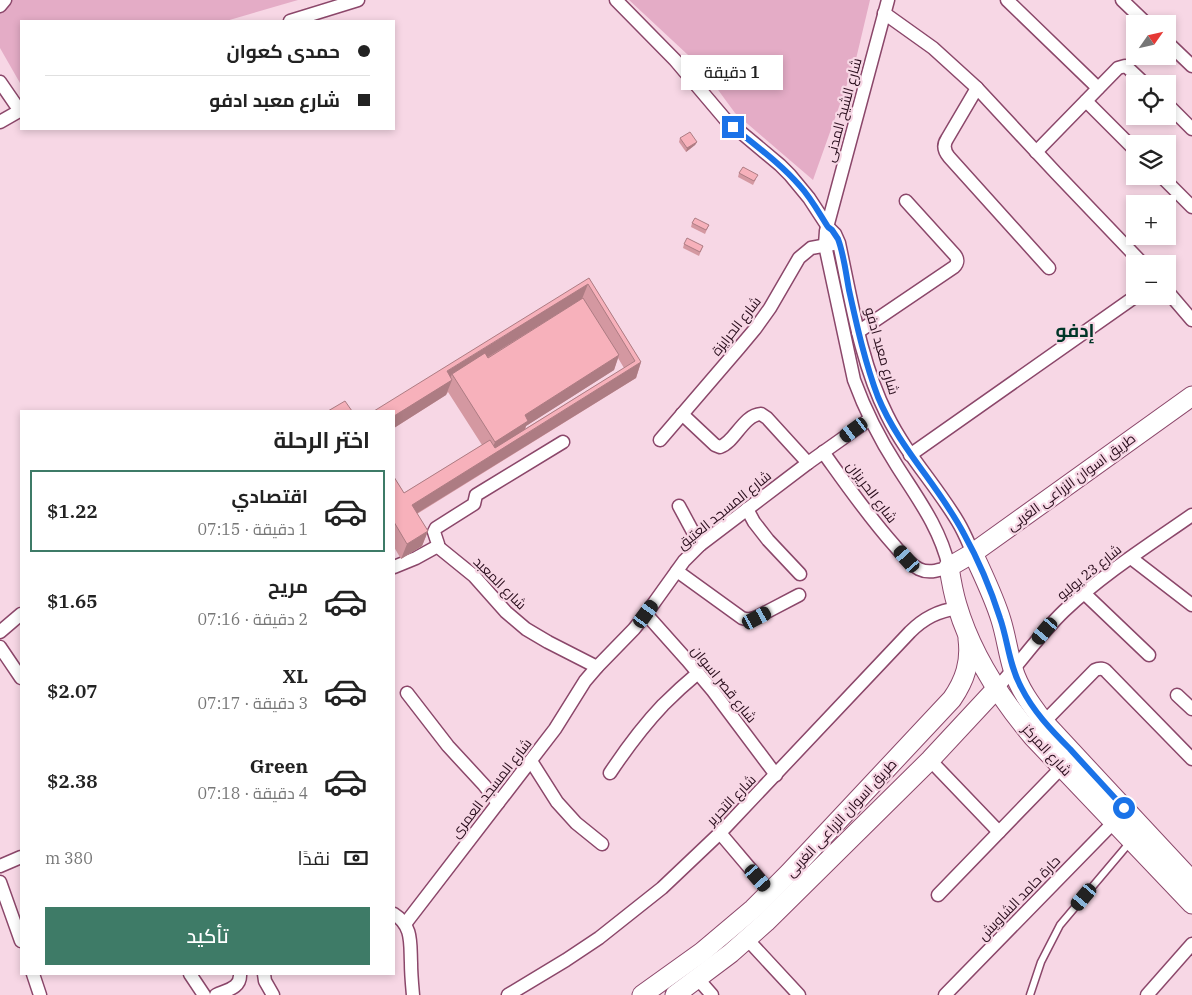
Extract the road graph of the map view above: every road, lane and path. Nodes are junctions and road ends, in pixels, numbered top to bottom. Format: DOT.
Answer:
graph roads {
  1 [pos="5,0"];
  2 [pos="358,0"];
  3 [pos="616,0"];
  4 [pos="888,0"];
  5 [pos="1008,0"];
  6 [pos="1122,0"];
  7 [pos="0,6"];
  8 [pos="884,13"];
  9 [pos="1138,15"];
  10 [pos="293,20"];
  11 [pos="1176,51"];
  12 [pos="1192,66"];
  13 [pos="1135,75"];
  14 [pos="1,85"];
  15 [pos="977,88"];
  16 [pos="1098,88"];
  17 [pos="1086,101"];
  18 [pos="20,109"];
  19 [pos="20,111"];
  20 [pos="1176,113"];
  21 [pos="0,122"];
  22 [pos="1192,129"];
  23 [pos="1126,141"];
  24 [pos="1036,152"];
  25 [pos="1170,185"];
  26 [pos="906,201"];
  27 [pos="1192,207"];
  28 [pos="828,227"];
  29 [pos="840,244"];
  30 [pos="825,245"];
  31 [pos="1134,255"];
  32 [pos="1049,268"];
  33 [pos="1176,301"];
  34 [pos="1126,303"];
  35 [pos="1192,320"];
  36 [pos="858,332"];
  37 [pos="1192,396"];
  38 [pos="682,414"];
  39 [pos="870,418"];
  40 [pos="660,440"];
  41 [pos="562,442"];
  42 [pos="823,452"];
  43 [pos="910,455"];
  44 [pos="808,463"];
  45 [pos="679,506"];
  46 [pos="747,509"];
  47 [pos="1192,515"];
  48 [pos="700,545"];
  49 [pos="437,546"];
  50 [pos="973,553"];
  51 [pos="1131,558"];
  52 [pos="949,567"];
  53 [pos="395,568"];
  54 [pos="677,571"];
  55 [pos="800,574"];
  56 [pos="1084,593"];
  57 [pos="799,595"];
  58 [pos="1192,605"];
  59 [pos="958,608"];
  60 [pos="646,614"];
  61 [pos="20,615"];
  62 [pos="966,628"];
  63 [pos="0,632"];
  64 [pos="0,647"];
  65 [pos="1149,655"];
  66 [pos="597,666"];
  67 [pos="1013,670"];
  68 [pos="698,673"];
  69 [pos="20,677"];
  70 [pos="996,688"];
  71 [pos="407,693"];
  72 [pos="1177,695"];
  73 [pos="1192,709"];
  74 [pos="1044,722"];
  75 [pos="1192,759"];
  76 [pos="930,760"];
  77 [pos="531,761"];
  78 [pos="1062,767"];
  79 [pos="610,773"];
  80 [pos="776,775"];
  81 [pos="498,803"];
  82 [pos="1114,822"];
  83 [pos="999,832"];
  84 [pos="720,834"];
  85 [pos="1140,841"];
  86 [pos="602,844"];
  87 [pos="20,857"];
  88 [pos="0,866"];
  89 [pos="1192,881"];
  90 [pos="0,882"];
  91 [pos="770,892"];
  92 [pos="938,895"];
  93 [pos="1192,904"];
  94 [pos="395,915"];
  95 [pos="405,924"];
  96 [pos="20,938"];
  97 [pos="747,939"];
  98 [pos="1190,949"];
  99 [pos="33,975"];
  100 [pos="191,975"];
  101 [pos="240,975"];
  102 [pos="264,975"];
  103 [pos="698,979"];
  104 [pos="1155,992"];
  105 [pos="40,995"];
  106 [pos="204,995"];
  107 [pos="216,995"];
  108 [pos="273,995"];
  109 [pos="413,995"];
  110 [pos="508,995"];
  111 [pos="642,995"];
  112 [pos="675,995"];
  113 [pos="712,995"];
  114 [pos="798,995"];
  115 [pos="945,995"];
  116 [pos="1030,995"];
  1 -- 7 [label="street"];
  2 -- 10 [label="street"];
  3 -- 28 [label="street, شارع معبد ادفو"];
  4 -- 8 [label="street, شارع الشيخ المدنى"];
  5 -- 16 [label="street"];
  6 -- 9 [label="street"];
  8 -- 15 [label="street"];
  8 -- 28 [label="street, شارع الشيخ المدنى"];
  11 -- 12 [label="street"];
  13 -- 16 [label="street"];
  14 -- 18 [label="street"];
  15 -- 24 [label="street"];
  15 -- 32 [label="street"];
  16 -- 17 [label="street"];
  17 -- 23 [label="street"];
  17 -- 24 [label="street"];
  19 -- 21 [label="street"];
  20 -- 22 [label="street"];
  24 -- 31 [label="street"];
  25 -- 27 [label="street"];
  26 -- 36 [label="street"];
  28 -- 29 [label="street, شارع معبد ادفو"];
  28 -- 30 [label="street"];
  29 -- 30 [label="street, شارع الحرايزة"];
  29 -- 36 [label="street, شارع معبد ادفو"];
  30 -- 38 [label="street, شارع الحرايزة"];
  30 -- 39 [label="street"];
  33 -- 35 [label="street"];
  34 -- 43 [label="street"];
  36 -- 43 [label="street, شارع معبد ادفو"];
  37 -- 50 [label="main road, طريق اسوان الزراعى الغربى"];
  38 -- 40 [label="street, شارع الحرايزة"];
  38 -- 44 [label="street"];
  39 -- 42 [label="street, شارع المسجد العتيق"];
  39 -- 52 [label="street"];
  41 -- 49 [label="street"];
  42 -- 44 [label="street, شارع المسجد العتيق"];
  42 -- 52 [label="street, شارع الحريزان"];
  43 -- 50 [label="street, شارع معبد ادفو"];
  44 -- 46 [label="street, شارع المسجد العتيق"];
  45 -- 48 [label="street"];
  46 -- 48 [label="street, شارع المسجد العتيق"];
  46 -- 55 [label="street"];
  47 -- 51 [label="street, شارع 23 يوليو"];
  48 -- 54 [label="street, شارع المسجد العتيق"];
  49 -- 53 [label="street"];
  49 -- 66 [label="street, شارع المعبد"];
  50 -- 52 [label="main road, طريق اسوان الزراعى الغربى"];
  50 -- 67 [label="main road, شارع المركز"];
  51 -- 56 [label="street, شارع 23 يوليو"];
  51 -- 58 [label="street"];
  52 -- 59 [label="main road, شارع المركز"];
  54 -- 57 [label="street"];
  54 -- 60 [label="street, شارع المسجد العتيق"];
  56 -- 65 [label="street"];
  56 -- 67 [label="street, شارع 23 يوليو"];
  59 -- 62 [label="main road, شارع المركز"];
  59 -- 80 [label="street, شارع التحرير"];
  60 -- 66 [label="street, شارع المسجد العتيق"];
  60 -- 68 [label="street, شارع قصر اسوان"];
  61 -- 63 [label="street"];
  62 -- 70 [label="main road, شارع المركز"];
  62 -- 91 [label="main road, طريق اسوان الزراعى الغربى"];
  64 -- 69 [label="street"];
  66 -- 77 [label="street, شارع المسجد العمرى"];
  67 -- 70 [label="street, شارع 23 يوليو"];
  67 -- 74 [label="main road, شارع المركز"];
  68 -- 79 [label="street"];
  68 -- 80 [label="street, شارع قصر اسوان"];
  70 -- 76 [label="main road, طريق اسوان الزراعى الغربى"];
  70 -- 78 [label="main road, شارع المركز"];
  71 -- 81 [label="street"];
  72 -- 73 [label="street"];
  74 -- 75 [label="street"];
  74 -- 85 [label="main road, شارع المركز"];
  76 -- 83 [label="street"];
  76 -- 97 [label="main road, طريق اسوان الزراعى الغربى"];
  77 -- 81 [label="street, شارع المسجد العمرى"];
  77 -- 86 [label="street"];
  78 -- 82 [label="main road, شارع المركز"];
  78 -- 83 [label="street"];
  80 -- 84 [label="street, شارع التحرير"];
  81 -- 95 [label="street, شارع المسجد العمرى"];
  82 -- 85 [label="main road, شارع المركز"];
  82 -- 115 [label="street, حارة حامد الشاويش"];
  83 -- 92 [label="street"];
  84 -- 91 [label="street"];
  84 -- 110 [label="street, شارع التحرير"];
  85 -- 89 [label="main road, شارع المركز"];
  85 -- 93 [label="main road, شارع المركز"];
  85 -- 116 [label="lane"];
  87 -- 88 [label="street"];
  90 -- 96 [label="street"];
  91 -- 111 [label="main road, طريق اسوان الزراعى الغربى"];
  94 -- 95 [label="street"];
  95 -- 109 [label="street"];
  97 -- 103 [label="main road, طريق اسوان الزراعى الغربى"];
  97 -- 114 [label="street"];
  98 -- 104 [label="street"];
  99 -- 105 [label="street"];
  100 -- 106 [label="street"];
  101 -- 107 [label="street"];
  102 -- 108 [label="street"];
  103 -- 112 [label="main road, طريق اسوان الزراعى الغربى"];
  103 -- 113 [label="street"];
}
